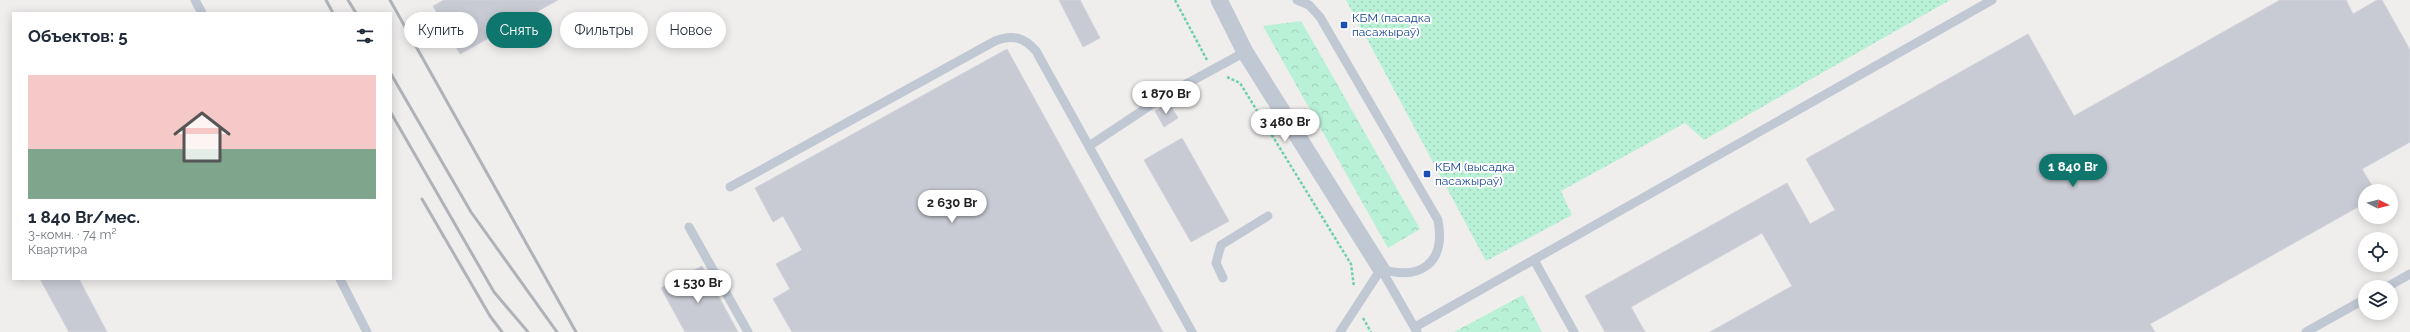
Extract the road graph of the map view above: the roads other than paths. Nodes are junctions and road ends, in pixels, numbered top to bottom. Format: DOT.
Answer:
graph roads {
  1 [pos="195,0"];
  2 [pos="1219,0"];
  3 [pos="1297,0"];
  4 [pos="1992,0"];
  5 [pos="201,12"];
  6 [pos="1244,52"];
  7 [pos="1088,146"];
  8 [pos="730,187"];
  9 [pos="1268,216"];
  10 [pos="689,227"];
  11 [pos="1534,260"];
  12 [pos="1381,269"];
  13 [pos="2410,274"];
  14 [pos="1223,278"];
  15 [pos="341,280"];
  16 [pos="2398,281"];
  17 [pos="2358,303"];
  18 [pos="1416,330"];
  19 [pos="367,332"];
  20 [pos="748,332"];
  21 [pos="1192,332"];
  22 [pos="1340,332"];
  23 [pos="1574,332"];
  24 [pos="2306,332"];
  1 -- 5 [label="lane"];
  2 -- 6 [label="street"];
  3 -- 12 [label="lane"];
  4 -- 11 [label="lane"];
  6 -- 7 [label="lane"];
  6 -- 12 [label="street"];
  7 -- 8 [label="lane"];
  7 -- 21 [label="lane"];
  9 -- 14 [label="lane"];
  10 -- 20 [label="lane"];
  11 -- 18 [label="lane"];
  11 -- 23 [label="lane"];
  12 -- 18 [label="lane"];
  12 -- 22 [label="lane"];
  13 -- 16 [label="lane"];
  15 -- 19 [label="lane"];
  17 -- 24 [label="lane"];
}
